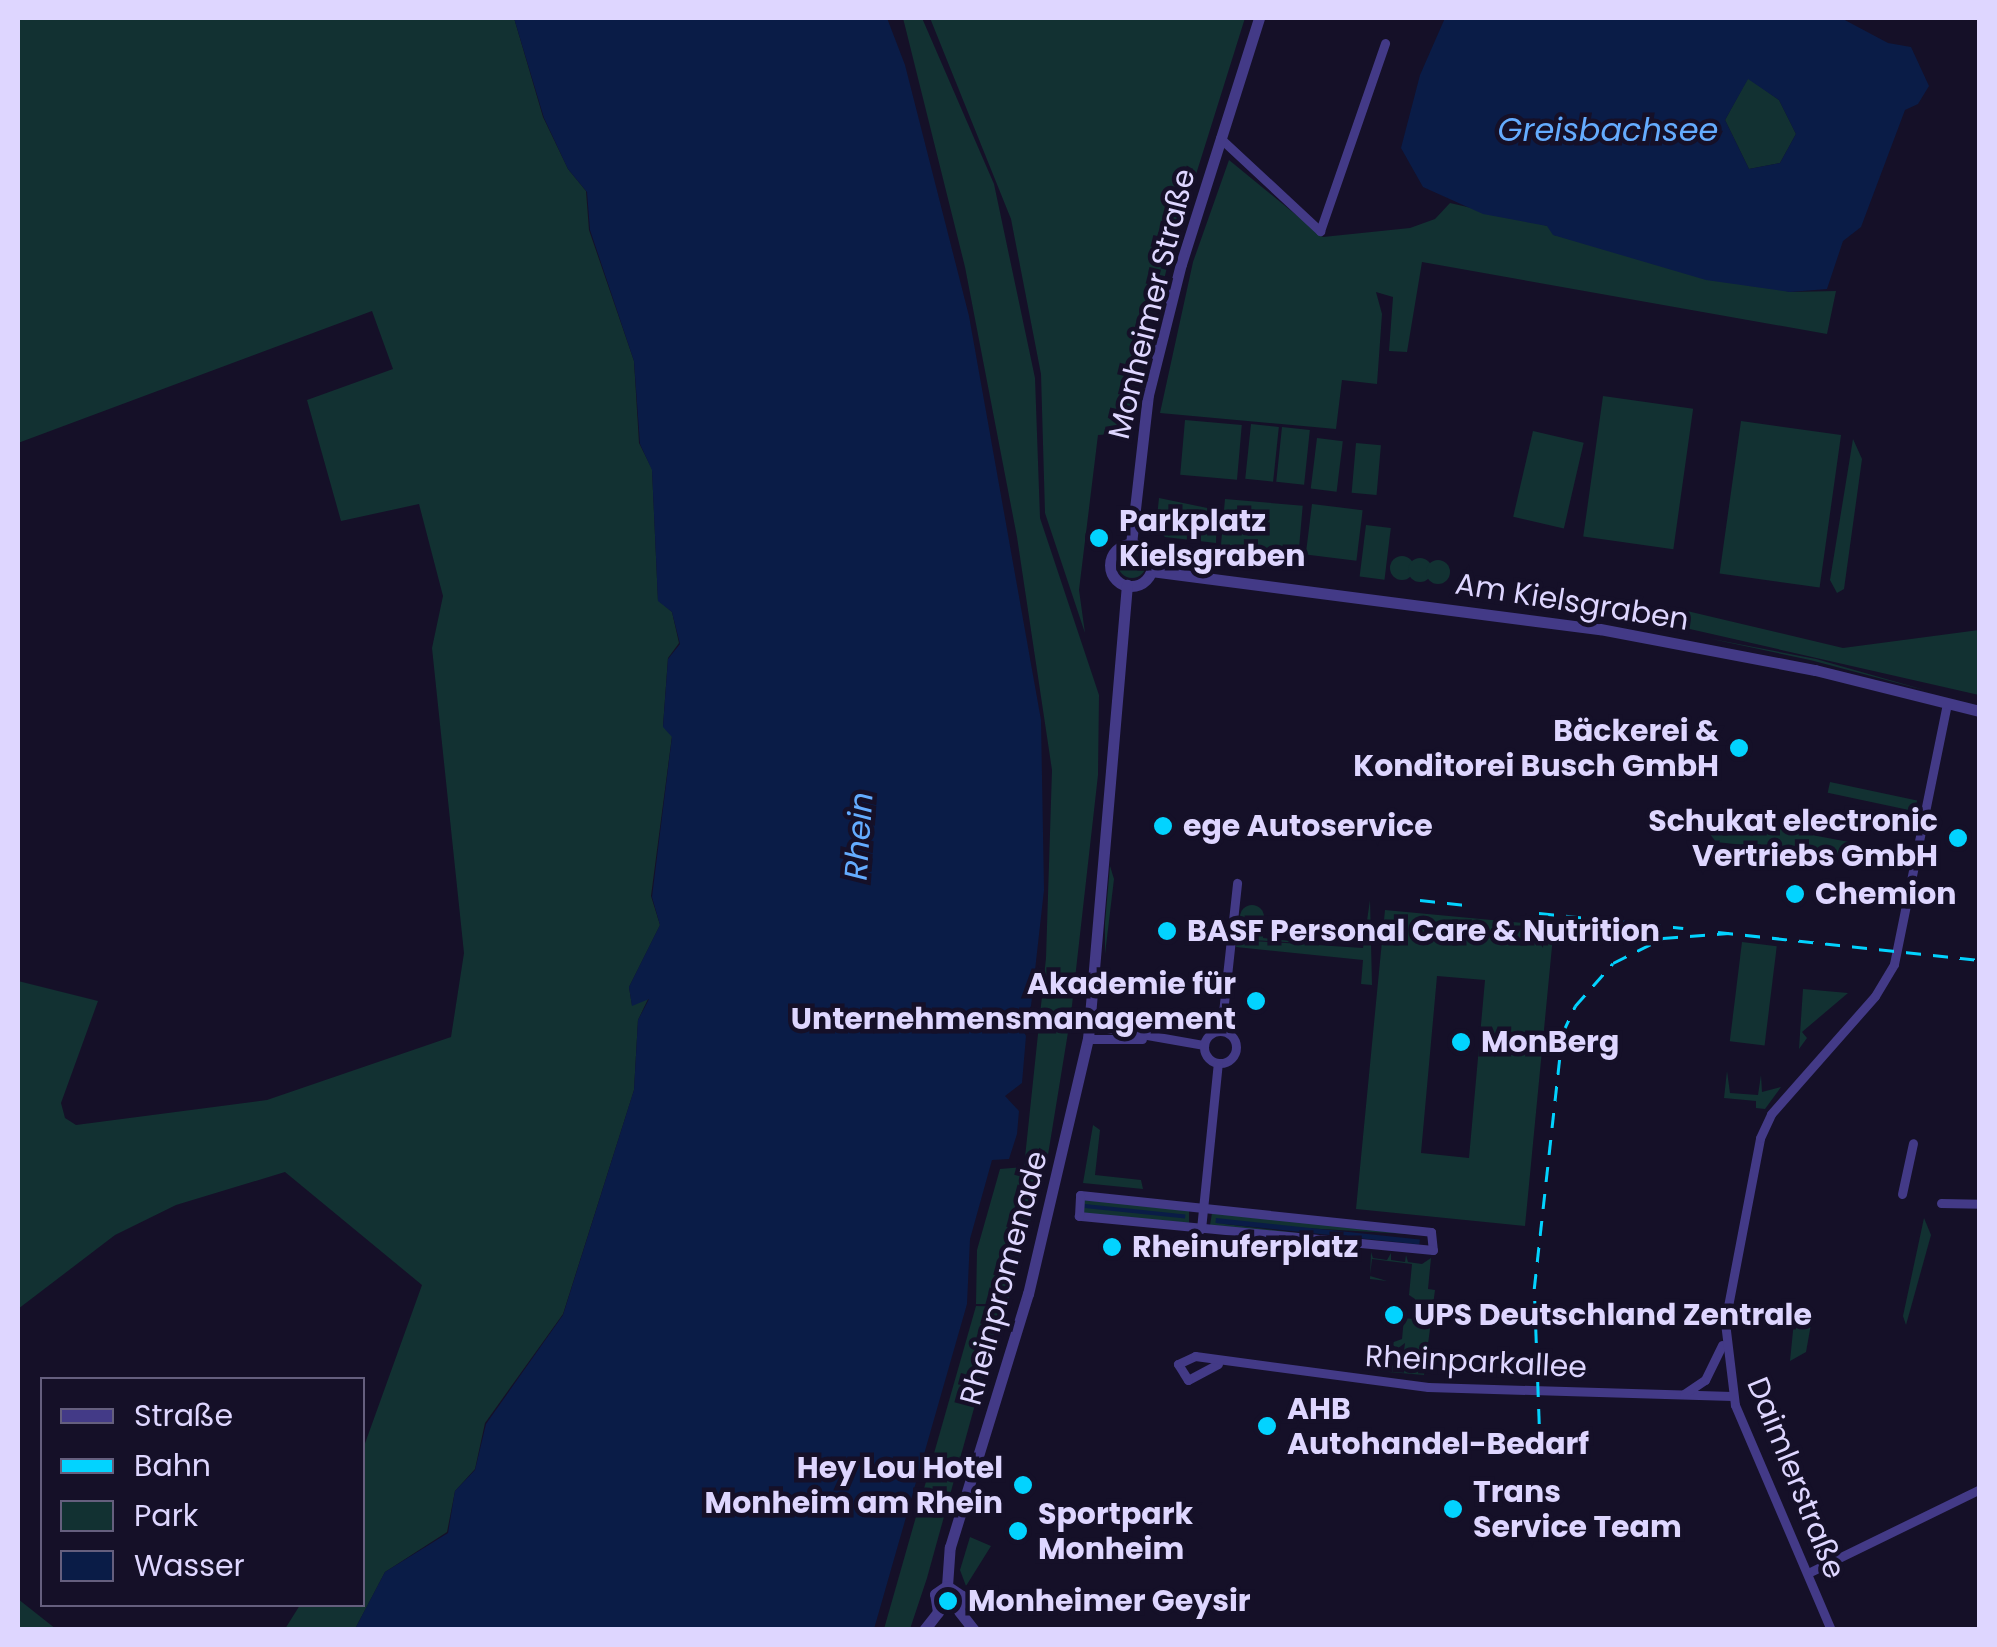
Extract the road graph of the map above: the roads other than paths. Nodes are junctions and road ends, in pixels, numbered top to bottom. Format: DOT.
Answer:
graph roads {
  1 [pos="1259,18"];
  2 [pos="1384,43"];
  3 [pos="1220,138"];
  4 [pos="1130,544"];
  5 [pos="1152,571"];
  6 [pos="1128,585"];
  7 [pos="1947,703"];
  8 [pos="1980,711"];
  9 [pos="1237,883"];
  10 [pos="1090,1025"];
  11 [pos="1221,1031"];
  12 [pos="1145,1038"];
  13 [pos="1088,1039"];
  14 [pos="1204,1045"];
  15 [pos="1218,1063"];
  16 [pos="1913,1143"];
  17 [pos="1902,1194"];
  18 [pos="1941,1203"];
  19 [pos="1980,1204"];
  20 [pos="1203,1208"];
  21 [pos="1200,1229"];
  22 [pos="1723,1342"];
  23 [pos="1218,1364"];
  24 [pos="1682,1395"];
  25 [pos="1732,1396"];
  26 [pos="1980,1489"];
  27 [pos="1808,1572"];
  28 [pos="947,1586"];
  29 [pos="959,1611"];
  30 [pos="938,1612"];
  31 [pos="924,1630"];
  32 [pos="974,1630"];
  33 [pos="1832,1630"];
  1 -- 3 [label="street, Monheimer Straße"];
  2 -- 3 [label="street, Monheimer Straße"];
  3 -- 4 [label="street, Monheimer Straße"];
  4 -- 5 [label="street"];
  4 -- 6 [label="street"];
  5 -- 6 [label="street"];
  5 -- 7 [label="street, Am Kielsgraben"];
  6 -- 10 [label="street, Rheinpromenade"];
  7 -- 8 [label="street, Am Kielsgraben"];
  7 -- 22 [label="street, Daimlerstraße"];
  9 -- 11 [label="street"];
  10 -- 12 [label="street"];
  10 -- 13 [label="street, Rheinpromenade"];
  11 -- 14 [label="street"];
  11 -- 15 [label="street"];
  12 -- 13 [label="street"];
  12 -- 14 [label="street"];
  13 -- 28 [label="street, Rheinpromenade"];
  14 -- 15 [label="street"];
  15 -- 20 [label="street"];
  16 -- 17 [label="street"];
  18 -- 19 [label="street"];
  20 -- 21 [label="street"];
  20 -- 21 [label="street, Rheinpromenade"];
  20 -- 21 [label="street, Rheinpromenade"];
  22 -- 24 [label="street, Daimlerstraße"];
  22 -- 25 [label="street, Daimlerstraße"];
  23 -- 24 [label="street, Rheinparkallee"];
  24 -- 25 [label="street, Rheinparkallee"];
  25 -- 27 [label="street, Daimlerstraße"];
  26 -- 27 [label="street"];
  27 -- 33 [label="street, Daimlerstraße"];
  28 -- 29 [label="street"];
  28 -- 30 [label="street, Rheinpromenade"];
  29 -- 30 [label="street"];
  29 -- 32 [label="street"];
  30 -- 31 [label="street"];
}
